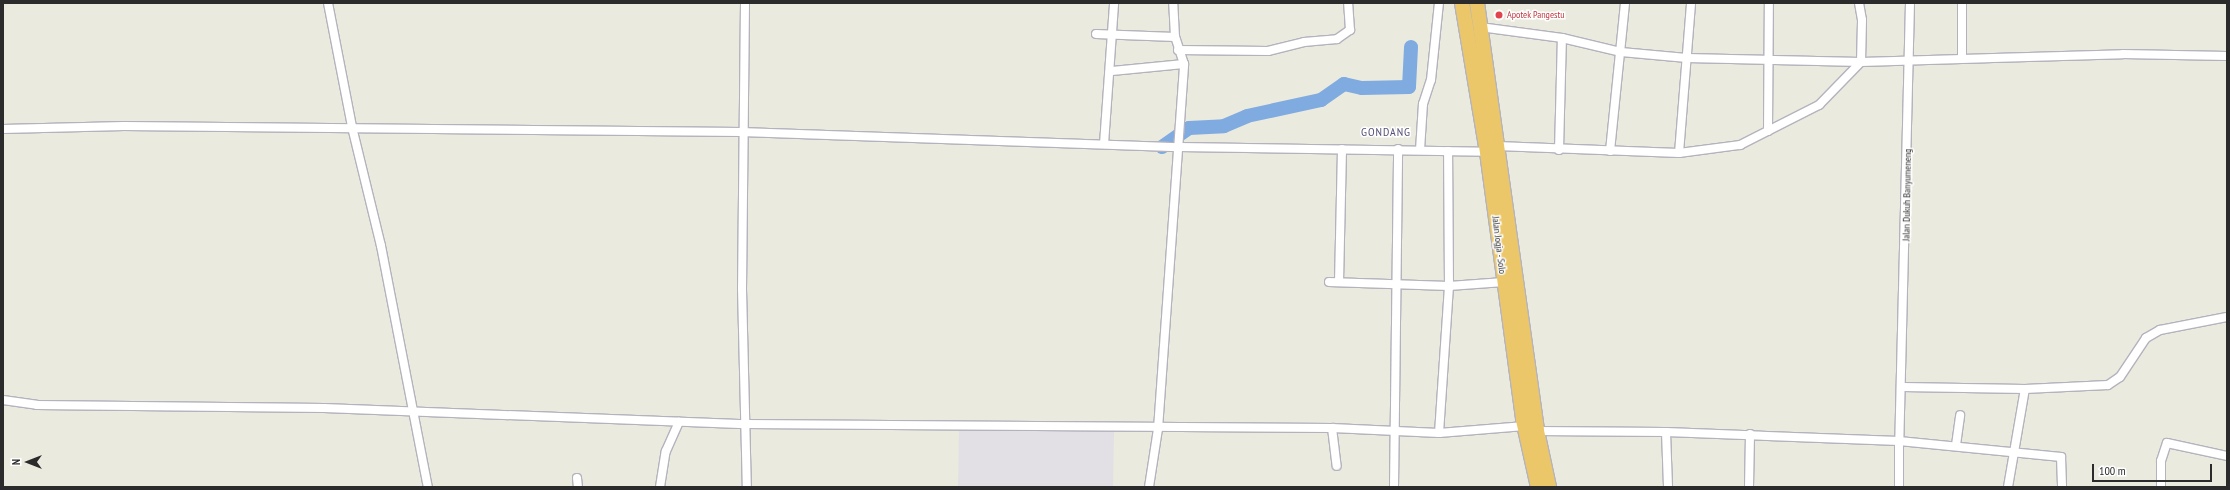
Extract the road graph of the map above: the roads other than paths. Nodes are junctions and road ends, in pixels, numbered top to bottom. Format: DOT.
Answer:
graph roads {
  1 [pos="328,3"];
  2 [pos="745,3"];
  3 [pos="1114,3"];
  4 [pos="1173,3"];
  5 [pos="1348,3"];
  6 [pos="1440,3"];
  7 [pos="1462,3"];
  8 [pos="1477,3"];
  9 [pos="1625,3"];
  10 [pos="1691,3"];
  11 [pos="1769,3"];
  12 [pos="1859,3"];
  13 [pos="1910,3"];
  14 [pos="1962,3"];
  15 [pos="1480,27"];
  16 [pos="1096,34"];
  17 [pos="1114,35"];
  18 [pos="1175,37"];
  19 [pos="1562,38"];
  20 [pos="1178,50"];
  21 [pos="1621,52"];
  22 [pos="2227,56"];
  23 [pos="1687,58"];
  24 [pos="1962,58"];
  25 [pos="1910,59"];
  26 [pos="1767,60"];
  27 [pos="1861,62"];
  28 [pos="1184,64"];
  29 [pos="1112,71"];
  30 [pos="352,127"];
  31 [pos="3,129"];
  32 [pos="1768,131"];
  33 [pos="741,132"];
  34 [pos="1104,144"];
  35 [pos="1179,147"];
  36 [pos="1342,149"];
  37 [pos="1398,149"];
  38 [pos="1492,149"];
  39 [pos="1420,150"];
  40 [pos="1560,150"];
  41 [pos="1448,151"];
  42 [pos="1610,151"];
  43 [pos="1679,153"];
  44 [pos="1330,282"];
  45 [pos="1339,282"];
  46 [pos="1504,282"];
  47 [pos="1398,284"];
  48 [pos="1449,286"];
  49 [pos="2227,317"];
  50 [pos="1903,387"];
  51 [pos="2025,389"];
  52 [pos="3,400"];
  53 [pos="414,411"];
  54 [pos="1960,414"];
  55 [pos="679,422"];
  56 [pos="746,424"];
  57 [pos="1332,428"];
  58 [pos="1531,428"];
  59 [pos="1158,429"];
  60 [pos="1394,430"];
  61 [pos="1666,432"];
  62 [pos="1439,433"];
  63 [pos="1750,434"];
  64 [pos="1899,441"];
  65 [pos="1956,445"];
  66 [pos="2014,453"];
  67 [pos="2227,456"];
  68 [pos="1337,466"];
  69 [pos="428,487"];
  70 [pos="660,487"];
  71 [pos="747,487"];
  72 [pos="1149,487"];
  73 [pos="1394,487"];
  74 [pos="1538,487"];
  75 [pos="1549,487"];
  76 [pos="1668,487"];
  77 [pos="1749,487"];
  78 [pos="1899,487"];
  79 [pos="2008,487"];
  80 [pos="2062,487"];
  81 [pos="2161,487"];
  1 -- 30 [label="street"];
  2 -- 33 [label="street"];
  3 -- 17 [label="street"];
  4 -- 18 [label="street"];
  5 -- 20 [label="street"];
  6 -- 39 [label="street"];
  7 -- 38 [label="highway, Jalan Jogja - Solo"];
  8 -- 15 [label="highway, Jalan Jogja - Solo"];
  9 -- 21 [label="street"];
  10 -- 23 [label="street"];
  11 -- 26 [label="street"];
  12 -- 27 [label="street"];
  13 -- 25 [label="street, Jalan Dukuh Banyumeneng"];
  14 -- 24 [label="street"];
  15 -- 19 [label="street"];
  15 -- 38 [label="highway, Jalan Jogja - Solo"];
  16 -- 17 [label="street"];
  17 -- 18 [label="street"];
  17 -- 29 [label="street"];
  18 -- 20 [label="street"];
  19 -- 21 [label="street"];
  19 -- 40 [label="street"];
  20 -- 28 [label="street"];
  21 -- 23 [label="street"];
  21 -- 42 [label="street"];
  22 -- 24 [label="street"];
  23 -- 26 [label="street"];
  23 -- 43 [label="street"];
  24 -- 25 [label="street"];
  25 -- 27 [label="street"];
  25 -- 50 [label="street, Jalan Dukuh Banyumeneng"];
  26 -- 27 [label="street"];
  26 -- 32 [label="street"];
  27 -- 32 [label="street"];
  28 -- 29 [label="street"];
  28 -- 35 [label="street"];
  29 -- 34 [label="street"];
  30 -- 31 [label="street"];
  30 -- 33 [label="street"];
  30 -- 53 [label="street"];
  32 -- 43 [label="street"];
  33 -- 34 [label="street"];
  33 -- 56 [label="street"];
  34 -- 35 [label="street"];
  35 -- 36 [label="street"];
  35 -- 59 [label="street"];
  36 -- 37 [label="street"];
  36 -- 45 [label="street"];
  37 -- 39 [label="street"];
  37 -- 47 [label="street"];
  38 -- 40 [label="street"];
  38 -- 41 [label="street"];
  38 -- 46 [label="highway, Jalan Jogja - Solo"];
  38 -- 58 [label="highway, Jalan Jogja - Solo"];
  39 -- 41 [label="street"];
  40 -- 42 [label="street"];
  41 -- 48 [label="street"];
  42 -- 43 [label="street"];
  44 -- 45 [label="street"];
  45 -- 47 [label="street"];
  46 -- 48 [label="street"];
  46 -- 58 [label="highway, Jalan Jogja - Solo"];
  47 -- 48 [label="street"];
  47 -- 60 [label="street"];
  48 -- 62 [label="street"];
  49 -- 51 [label="street"];
  50 -- 51 [label="street"];
  50 -- 64 [label="street, Jalan Dukuh Banyumeneng"];
  51 -- 66 [label="street"];
  52 -- 53 [label="street"];
  53 -- 55 [label="street"];
  53 -- 69 [label="street"];
  54 -- 65 [label="street"];
  55 -- 56 [label="street"];
  55 -- 70 [label="street"];
  56 -- 59 [label="street"];
  56 -- 71 [label="street"];
  57 -- 59 [label="street"];
  57 -- 60 [label="street"];
  57 -- 68 [label="street"];
  58 -- 61 [label="street"];
  58 -- 62 [label="street"];
  58 -- 74 [label="highway, Jalan Jogja - Solo"];
  58 -- 75 [label="highway, Jalan Jogja - Solo"];
  59 -- 72 [label="street"];
  60 -- 62 [label="street"];
  60 -- 73 [label="street"];
  61 -- 63 [label="street"];
  61 -- 76 [label="street"];
  63 -- 64 [label="street"];
  63 -- 77 [label="street"];
  64 -- 65 [label="street"];
  64 -- 78 [label="street, Jalan Dukuh Banyumeneng"];
  65 -- 66 [label="street"];
  66 -- 79 [label="street"];
  66 -- 80 [label="street"];
  67 -- 81 [label="street"];
}
